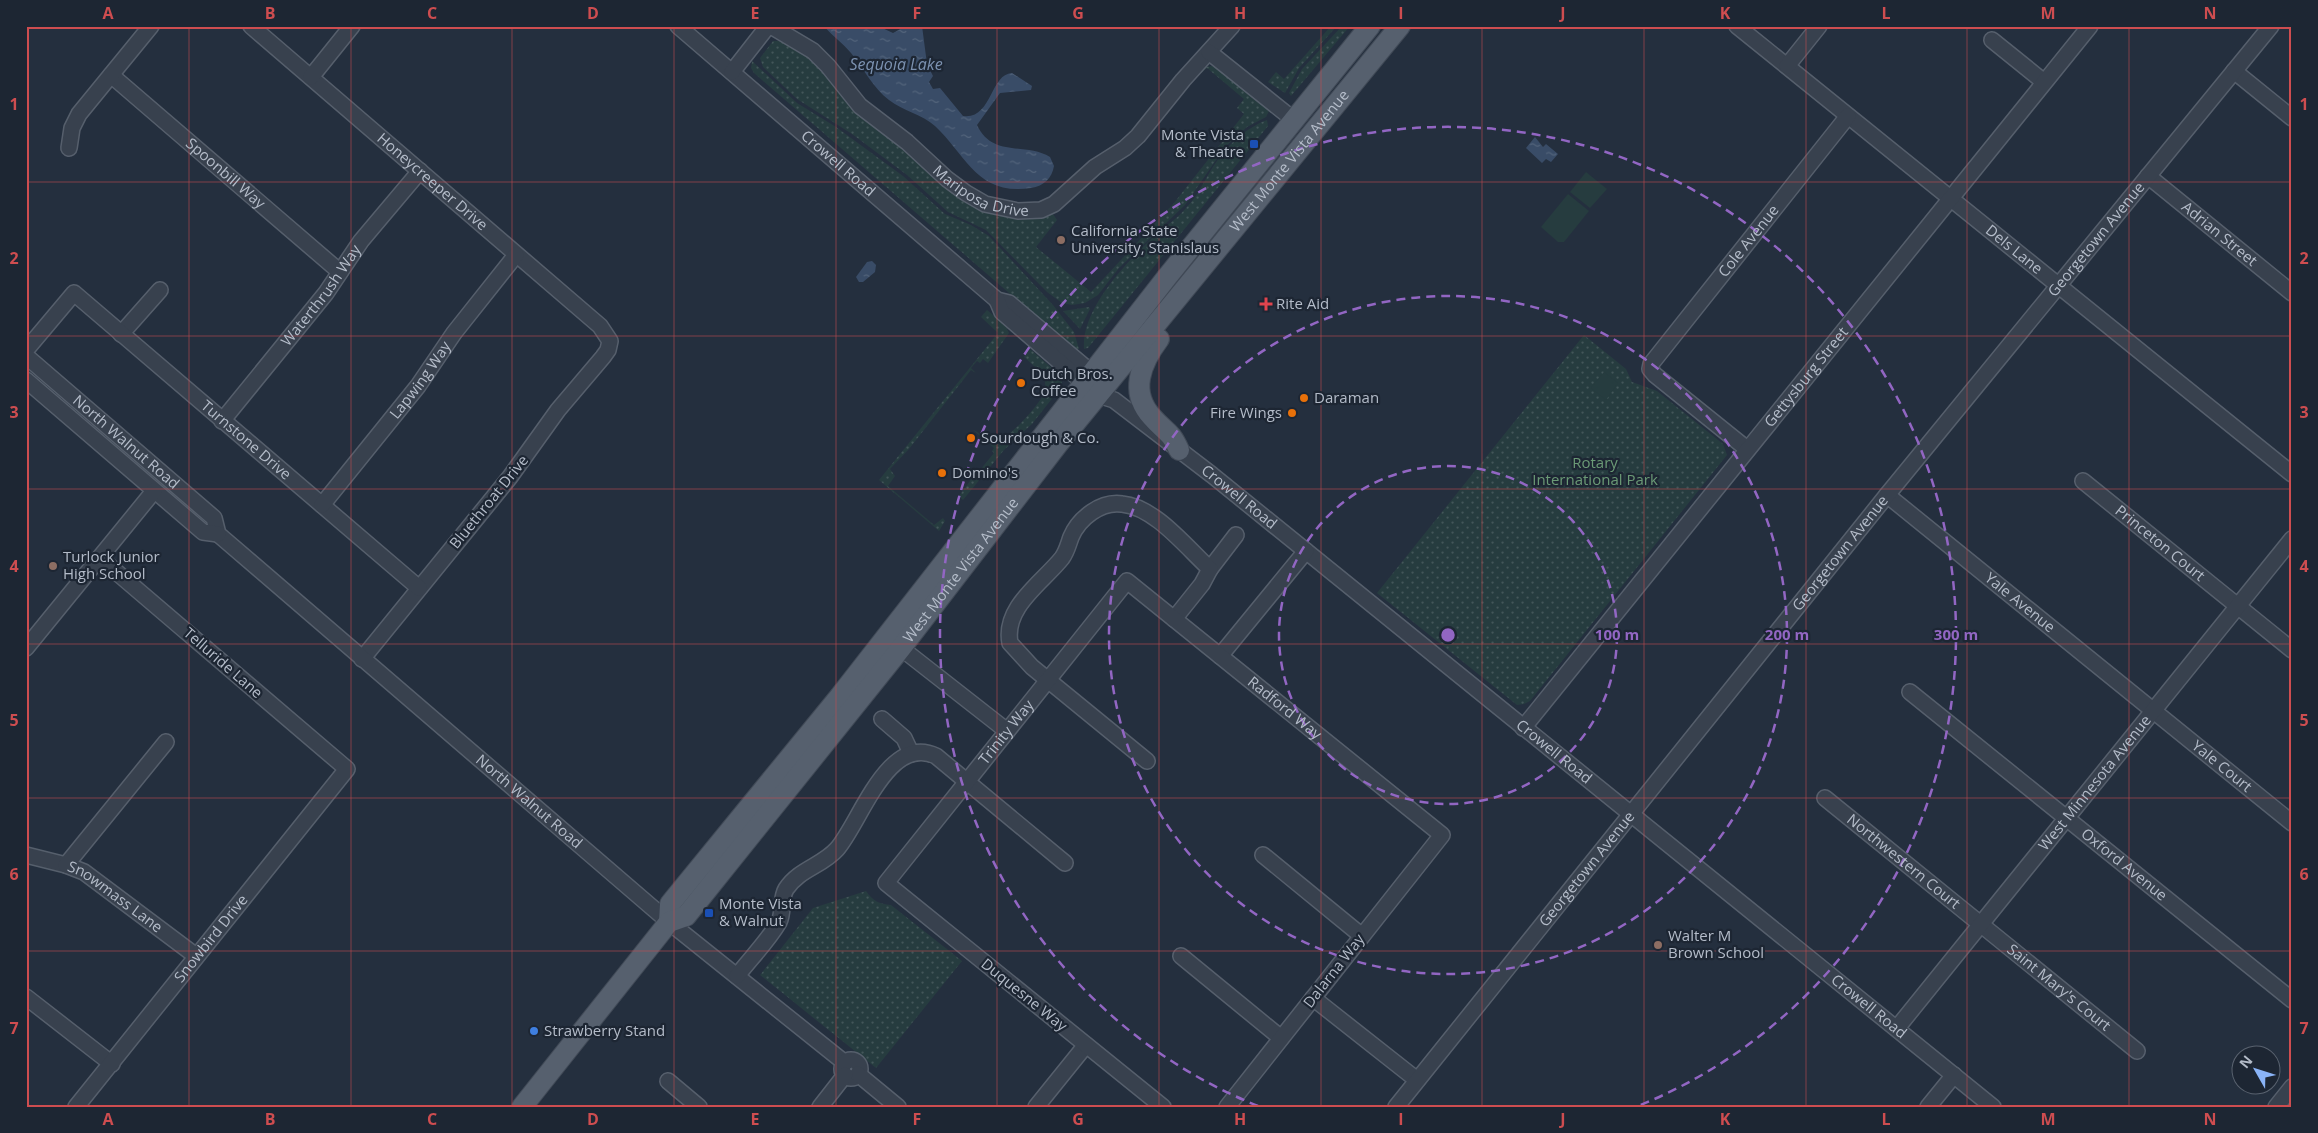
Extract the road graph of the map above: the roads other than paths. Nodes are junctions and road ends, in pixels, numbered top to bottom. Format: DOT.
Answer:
graph roads {
  1 [pos="151,26"];
  2 [pos="251,26"];
  3 [pos="352,26"];
  4 [pos="678,26"];
  5 [pos="770,26"];
  6 [pos="1232,26"];
  7 [pos="1370,26"];
  8 [pos="1400,26"];
  9 [pos="1737,26"];
  10 [pos="1819,26"];
  11 [pos="2090,26"];
  12 [pos="2271,26"];
  13 [pos="1992,40"];
  14 [pos="1209,52"];
  15 [pos="1787,66"];
  16 [pos="2234,71"];
  17 [pos="732,72"];
  18 [pos="111,75"];
  19 [pos="310,77"];
  20 [pos="2044,82"];
  21 [pos="1848,116"];
  22 [pos="2292,118"];
  23 [pos="1294,120"];
  24 [pos="69,148"];
  25 [pos="420,171"];
  26 [pos="2148,176"];
  27 [pos="1949,197"];
  28 [pos="516,255"];
  29 [pos="340,272"];
  30 [pos="2058,285"];
  31 [pos="160,290"];
  32 [pos="2292,293"];
  33 [pos="1162,318"];
  34 [pos="121,334"];
  35 [pos="610,341"];
  36 [pos="26,350"];
  37 [pos="26,356"];
  38 [pos="26,380"];
  39 [pos="1099,388"];
  40 [pos="222,421"];
  41 [pos="1747,449"];
  42 [pos="1179,450"];
  43 [pos="2292,474"];
  44 [pos="2083,480"];
  45 [pos="154,491"];
  46 [pos="1887,495"];
  47 [pos="322,505"];
  48 [pos="218,534"];
  49 [pos="1236,536"];
  50 [pos="2292,539"];
  51 [pos="1306,551"];
  52 [pos="100,558"];
  53 [pos="1210,569"];
  54 [pos="1127,581"];
  55 [pos="419,588"];
  56 [pos="2238,606"];
  57 [pos="1174,619"];
  58 [pos="26,648"];
  59 [pos="901,648"];
  60 [pos="2292,650"];
  61 [pos="1220,656"];
  62 [pos="362,659"];
  63 [pos="1047,681"];
  64 [pos="1910,692"];
  65 [pos="2152,710"];
  66 [pos="882,720"];
  67 [pos="1522,728"];
  68 [pos="1007,731"];
  69 [pos="166,742"];
  70 [pos="911,753"];
  71 [pos="1147,761"];
  72 [pos="347,769"];
  73 [pos="967,782"];
  74 [pos="1825,798"];
  75 [pos="1632,815"];
  76 [pos="2067,818"];
  77 [pos="2292,823"];
  78 [pos="1442,835"];
  79 [pos="26,855"];
  80 [pos="1263,855"];
  81 [pos="1065,863"];
  82 [pos="66,864"];
  83 [pos="886,883"];
  84 [pos="669,922"];
  85 [pos="1981,925"];
  86 [pos="1362,936"];
  87 [pos="196,956"];
  88 [pos="1182,956"];
  89 [pos="737,976"];
  90 [pos="26,997"];
  91 [pos="1313,998"];
  92 [pos="2292,1000"];
  93 [pos="1898,1028"];
  94 [pos="1281,1038"];
  95 [pos="1086,1045"];
  96 [pos="2136,1051"];
  97 [pos="112,1064"];
  98 [pos="849,1071"];
  99 [pos="1954,1075"];
  100 [pos="1417,1080"];
  101 [pos="668,1081"];
  102 [pos="2292,1087"];
  103 [pos="76,1107"];
  104 [pos="522,1107"];
  105 [pos="699,1107"];
  106 [pos="820,1107"];
  107 [pos="898,1107"];
  108 [pos="1036,1107"];
  109 [pos="1163,1107"];
  110 [pos="1227,1107"];
  111 [pos="1396,1107"];
  112 [pos="1928,1107"];
  113 [pos="1993,1107"];
  114 [pos="2276,1107"];
  1 -- 18 [label="street"];
  2 -- 19 [label="street, Honeycreeper Drive"];
  3 -- 19 [label="street"];
  4 -- 17 [label="street, Crowell Road"];
  5 -- 14 [label="street, Mariposa Drive"];
  5 -- 17 [label="street"];
  6 -- 14 [label="street, Mariposa Drive"];
  7 -- 23 [label="main road, West Monte Vista Avenue"];
  8 -- 33 [label="main road, West Monte Vista Avenue"];
  9 -- 15 [label="street, Dels Lane"];
  10 -- 15 [label="street"];
  11 -- 20 [label="street, Gettysburg Street"];
  12 -- 16 [label="street, Georgetown Avenue"];
  13 -- 20 [label="street"];
  14 -- 23 [label="street"];
  15 -- 21 [label="street, Dels Lane"];
  16 -- 22 [label="street"];
  16 -- 26 [label="street, Georgetown Avenue"];
  17 -- 39 [label="street, Crowell Road"];
  18 -- 24 [label="street"];
  18 -- 29 [label="street, Spoonbill Way"];
  19 -- 25 [label="street, Honeycreeper Drive"];
  20 -- 27 [label="street, Gettysburg Street"];
  21 -- 27 [label="street, Dels Lane"];
  21 -- 41 [label="street, Cole Avenue"];
  23 -- 39 [label="main road, West Monte Vista Avenue"];
  25 -- 28 [label="street, Honeycreeper Drive"];
  25 -- 29 [label="street, Waterthrush Way"];
  26 -- 30 [label="street, Georgetown Avenue"];
  26 -- 32 [label="street, Adrian Street"];
  27 -- 30 [label="street, Dels Lane"];
  27 -- 41 [label="street, Gettysburg Street"];
  28 -- 35 [label="street, Honeycreeper Drive"];
  28 -- 47 [label="street, Lapwing Way"];
  29 -- 40 [label="street, Waterthrush Way"];
  30 -- 43 [label="street, Dels Lane"];
  30 -- 46 [label="street, Georgetown Avenue"];
  31 -- 34 [label="street"];
  33 -- 39 [label="main road, West Monte Vista Avenue"];
  33 -- 42 [label="main road"];
  34 -- 36 [label="street, Turnstone Drive"];
  34 -- 40 [label="street, Turnstone Drive"];
  35 -- 55 [label="street, Bluethroat Drive"];
  37 -- 48 [label="street, North Walnut Road"];
  38 -- 45 [label="street, North Walnut Road"];
  39 -- 42 [label="street, Crowell Road"];
  39 -- 59 [label="main road, West Monte Vista Avenue"];
  39 -- 84 [label="main road, West Monte Vista Avenue"];
  40 -- 47 [label="street, Turnstone Drive"];
  41 -- 67 [label="street, Gettysburg Street"];
  42 -- 51 [label="street, Crowell Road"];
  44 -- 56 [label="street, Princeton Court"];
  45 -- 48 [label="street, North Walnut Road"];
  45 -- 52 [label="street"];
  46 -- 65 [label="street, Yale Avenue"];
  46 -- 75 [label="street, Georgetown Avenue"];
  47 -- 55 [label="street, Turnstone Drive"];
  48 -- 62 [label="street, North Walnut Road"];
  49 -- 53 [label="street"];
  50 -- 56 [label="street, West Minnesota Avenue"];
  51 -- 61 [label="street"];
  51 -- 67 [label="street, Crowell Road"];
  52 -- 58 [label="street"];
  52 -- 72 [label="street, Telluride Lane"];
  53 -- 57 [label="street"];
  53 -- 63 [label="street"];
  54 -- 57 [label="street, Radford Way"];
  54 -- 63 [label="street, Trinity Way"];
  55 -- 62 [label="street, Bluethroat Drive"];
  56 -- 60 [label="street, Princeton Court"];
  56 -- 65 [label="street, West Minnesota Avenue"];
  57 -- 61 [label="street, Radford Way"];
  59 -- 68 [label="street"];
  59 -- 84 [label="main road, West Monte Vista Avenue"];
  61 -- 78 [label="street, Radford Way"];
  62 -- 84 [label="street, North Walnut Road"];
  63 -- 68 [label="street, Trinity Way"];
  63 -- 71 [label="street"];
  64 -- 76 [label="street, Oxford Avenue"];
  65 -- 76 [label="street, West Minnesota Avenue"];
  65 -- 77 [label="street, Yale Court"];
  66 -- 70 [label="street"];
  67 -- 75 [label="street, Crowell Road"];
  68 -- 73 [label="street, Trinity Way"];
  69 -- 82 [label="street"];
  70 -- 73 [label="street"];
  70 -- 89 [label="street"];
  72 -- 87 [label="street, Snowbird Drive"];
  73 -- 81 [label="street"];
  73 -- 83 [label="street, Trinity Way"];
  74 -- 85 [label="street, Northwestern Court"];
  75 -- 93 [label="street, Crowell Road"];
  75 -- 100 [label="street, Georgetown Avenue"];
  76 -- 85 [label="street, West Minnesota Avenue"];
  76 -- 92 [label="street, Oxford Avenue"];
  78 -- 86 [label="street, Dalarna Way"];
  79 -- 82 [label="street, Snowmass Lane"];
  80 -- 86 [label="street"];
  82 -- 87 [label="street, Snowmass Lane"];
  83 -- 95 [label="street, Duquesne Way"];
  84 -- 89 [label="street, North Walnut Road"];
  84 -- 104 [label="main road, West Monte Vista Avenue"];
  85 -- 93 [label="street, West Minnesota Avenue"];
  85 -- 96 [label="street, Saint Mary's Court"];
  86 -- 91 [label="street, Dalarna Way"];
  87 -- 97 [label="street, Snowbird Drive"];
  88 -- 94 [label="street"];
  89 -- 98 [label="street, North Walnut Road"];
  90 -- 97 [label="street"];
  91 -- 94 [label="street, Dalarna Way"];
  91 -- 100 [label="street"];
  93 -- 99 [label="street, Crowell Road"];
  94 -- 110 [label="street, Dalarna Way"];
  95 -- 108 [label="street"];
  95 -- 109 [label="street, Duquesne Way"];
  97 -- 103 [label="street, Snowbird Drive"];
  98 -- 106 [label="street"];
  98 -- 107 [label="street, North Walnut Road"];
  99 -- 112 [label="street"];
  99 -- 113 [label="street, Crowell Road"];
  100 -- 111 [label="street, Georgetown Avenue"];
  101 -- 105 [label="street"];
  102 -- 114 [label="street"];
}
